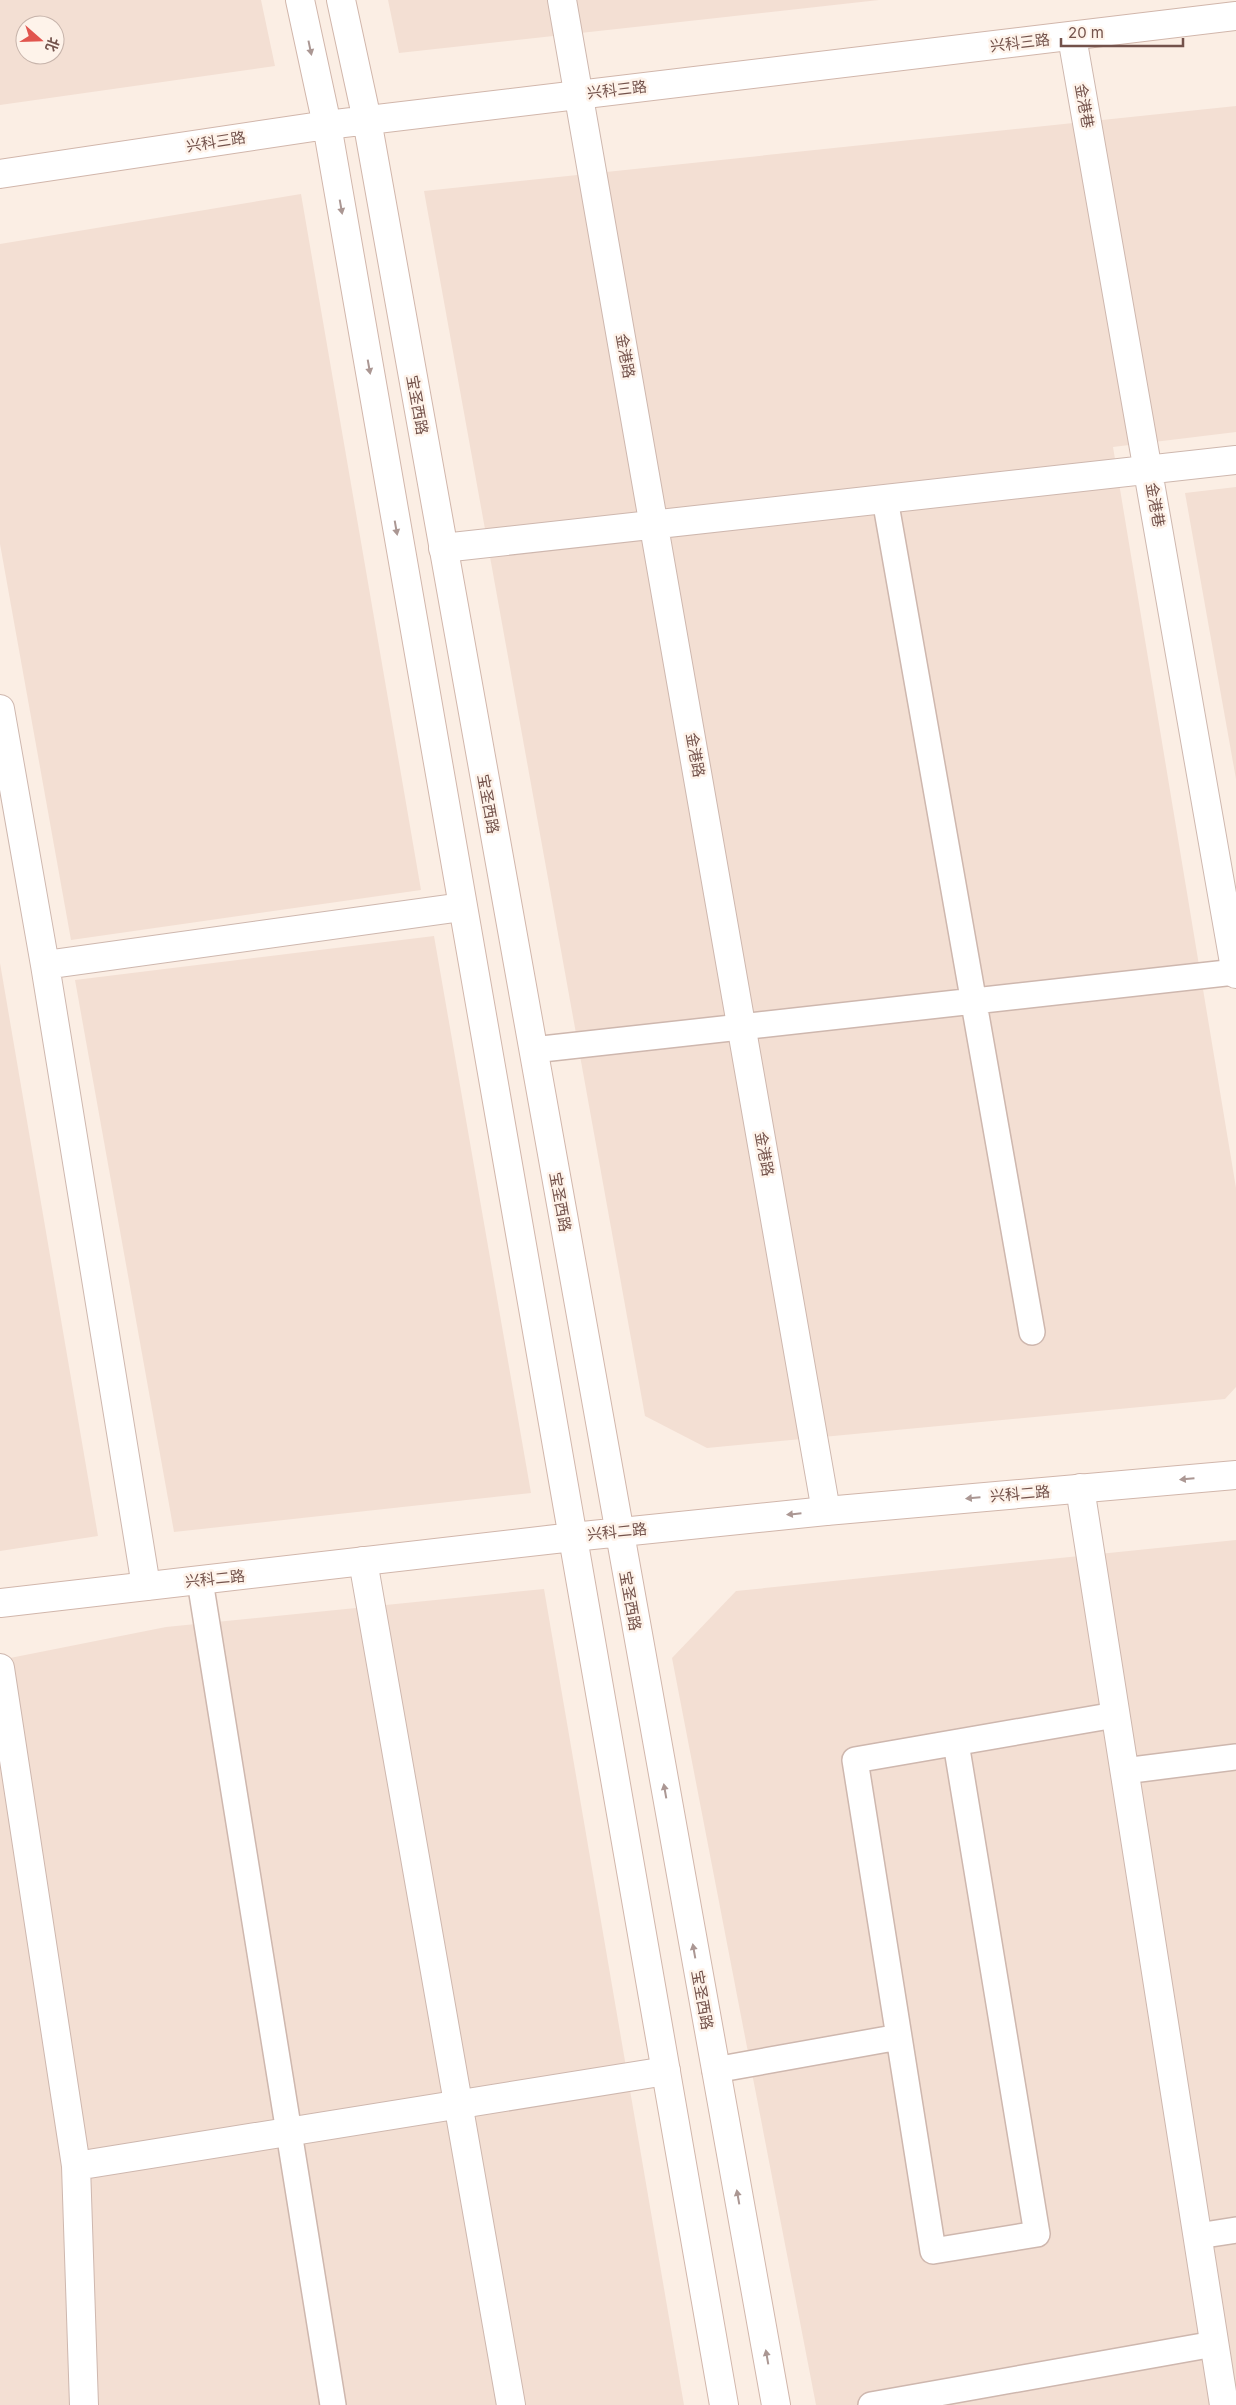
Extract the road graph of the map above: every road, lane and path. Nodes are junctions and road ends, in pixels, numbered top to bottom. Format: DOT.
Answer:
graph roads {
  1 [pos="300,0"];
  2 [pos="341,0"];
  3 [pos="562,0"];
  4 [pos="1236,16"];
  5 [pos="1072,37"];
  6 [pos="579,94"];
  7 [pos="367,120"];
  8 [pos="327,124"];
  9 [pos="0,174"];
  10 [pos="1236,460"];
  11 [pos="1148,470"];
  12 [pos="885,499"];
  13 [pos="654,525"];
  14 [pos="443,548"];
  15 [pos="0,709"];
  16 [pos="462,907"];
  17 [pos="45,965"];
  18 [pos="1236,973"];
  19 [pos="974,1001"];
  20 [pos="742,1027"];
  21 [pos="533,1050"];
  22 [pos="1032,1332"];
  23 [pos="1236,1475"];
  24 [pos="1080,1488"];
  25 [pos="826,1511"];
  26 [pos="618,1532"];
  27 [pos="573,1537"];
  28 [pos="363,1561"];
  29 [pos="200,1581"];
  30 [pos="146,1586"];
  31 [pos="0,1603"];
  32 [pos="0,1668"];
  33 [pos="1115,1715"];
  34 [pos="956,1743"];
  35 [pos="1236,1757"];
  36 [pos="1124,1771"];
  37 [pos="899,2037"];
  38 [pos="715,2070"];
  39 [pos="666,2071"];
  40 [pos="458,2105"];
  41 [pos="290,2132"];
  42 [pos="76,2166"];
  43 [pos="1236,2230"];
  44 [pos="1198,2236"];
  45 [pos="1214,2344"];
  46 [pos="985,2395"];
  47 [pos="84,2405"];
  48 [pos="333,2405"];
  49 [pos="511,2405"];
  50 [pos="724,2405"];
  51 [pos="776,2405"];
  52 [pos="871,2405"];
  53 [pos="1224,2405"];
  1 -- 8 [label="street, one-way"];
  2 -- 7 [label="street, 宝圣西路"];
  3 -- 6 [label="street, 金港路"];
  4 -- 5 [label="street, 兴科三路"];
  5 -- 6 [label="street, 兴科三路"];
  5 -- 11 [label="street, 金港巷"];
  6 -- 7 [label="street, 兴科三路"];
  6 -- 13 [label="street, 金港路"];
  7 -- 8 [label="street, 兴科三路"];
  7 -- 14 [label="street, 宝圣西路"];
  8 -- 9 [label="street, 兴科三路"];
  8 -- 16 [label="street, one-way"];
  10 -- 11 [label="street"];
  11 -- 12 [label="street"];
  11 -- 18 [label="street, 金港巷"];
  12 -- 13 [label="street"];
  12 -- 19 [label="lane"];
  13 -- 14 [label="street"];
  13 -- 20 [label="street, 金港路"];
  14 -- 21 [label="street, 宝圣西路"];
  15 -- 17 [label="street"];
  16 -- 17 [label="street"];
  16 -- 27 [label="street"];
  17 -- 30 [label="street"];
  18 -- 19 [label="lane"];
  19 -- 20 [label="lane"];
  19 -- 22 [label="lane"];
  20 -- 21 [label="lane"];
  20 -- 25 [label="street, 金港路"];
  21 -- 26 [label="street, 宝圣西路"];
  23 -- 24 [label="street, 兴科二路, one-way"];
  24 -- 25 [label="street, 兴科二路, one-way"];
  24 -- 33 [label="street"];
  25 -- 26 [label="street, 兴科二路, one-way"];
  26 -- 27 [label="street, 兴科二路"];
  38 -- 26 [label="street, 宝圣西路, one-way"];
  27 -- 28 [label="street, 兴科二路"];
  27 -- 39 [label="street"];
  28 -- 29 [label="street, 兴科二路"];
  28 -- 40 [label="street"];
  29 -- 30 [label="street, 兴科二路"];
  29 -- 41 [label="lane"];
  30 -- 31 [label="street, 兴科二路"];
  32 -- 42 [label="street"];
  33 -- 34 [label="lane"];
  33 -- 36 [label="street"];
  34 -- 37 [label="lane"];
  34 -- 37 [label="lane"];
  35 -- 36 [label="lane"];
  36 -- 44 [label="street"];
  37 -- 38 [label="lane"];
  51 -- 38 [label="street, 宝圣西路, one-way"];
  39 -- 40 [label="street"];
  39 -- 50 [label="street"];
  40 -- 41 [label="street"];
  40 -- 49 [label="street"];
  41 -- 42 [label="street"];
  41 -- 48 [label="lane"];
  42 -- 47 [label="street"];
  43 -- 44 [label="lane"];
  44 -- 45 [label="street"];
  45 -- 46 [label="lane"];
  45 -- 53 [label="street"];
  46 -- 52 [label="lane"];
}
